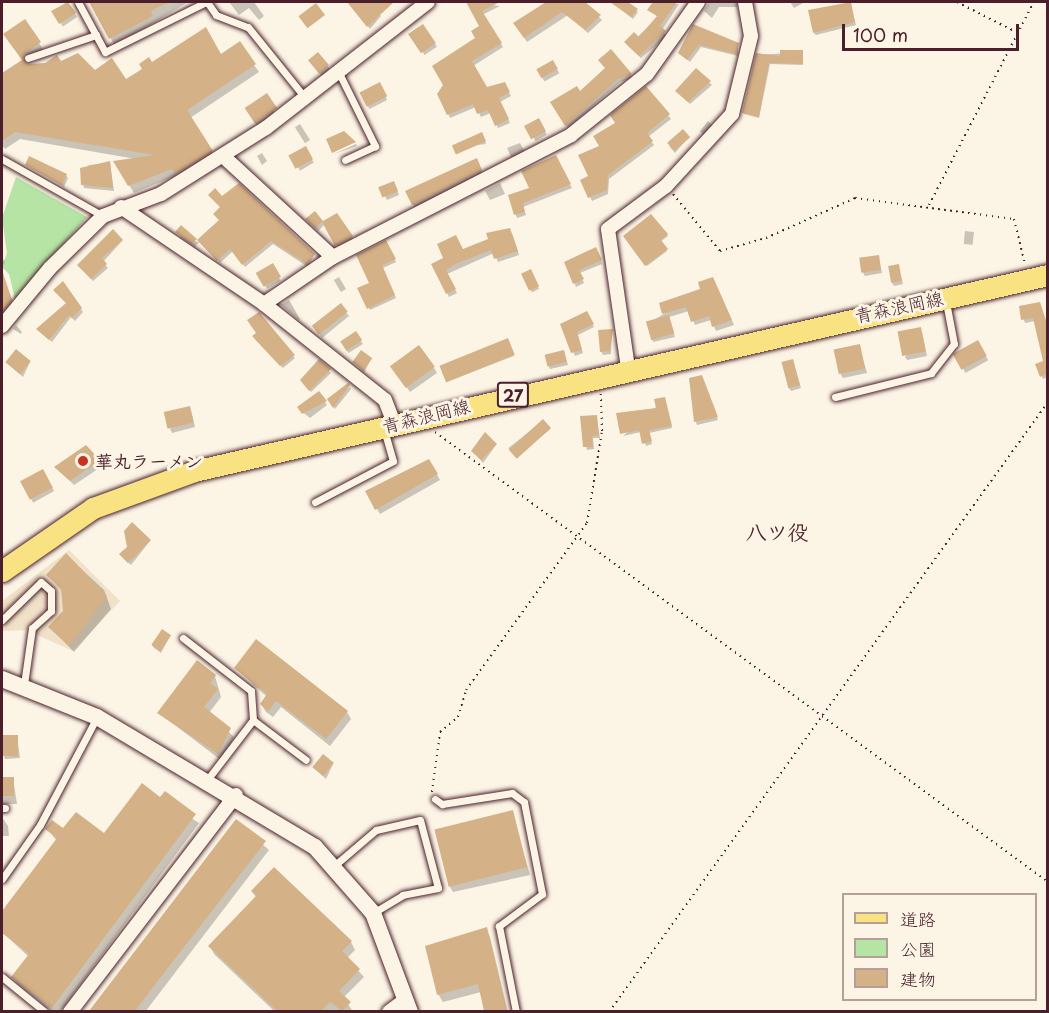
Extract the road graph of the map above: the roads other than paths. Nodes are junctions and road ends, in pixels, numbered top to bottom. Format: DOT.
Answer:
graph roads {
  1 [pos="78,2"];
  2 [pos="207,2"];
  3 [pos="698,2"];
  4 [pos="745,2"];
  5 [pos="420,4"];
  6 [pos="96,35"];
  7 [pos="28,58"];
  8 [pos="338,70"];
  9 [pos="306,99"];
  10 [pos="223,156"];
  11 [pos="2,159"];
  12 [pos="345,160"];
  13 [pos="121,207"];
  14 [pos="103,216"];
  15 [pos="333,257"];
  16 [pos="1038,277"];
  17 [pos="946,296"];
  18 [pos="264,304"];
  19 [pos="2,326"];
  20 [pos="628,368"];
  21 [pos="834,398"];
  22 [pos="388,425"];
  23 [pos="315,502"];
  24 [pos="2,572"];
  25 [pos="2,620"];
  26 [pos="183,638"];
  27 [pos="2,679"];
  28 [pos="24,684"];
  29 [pos="97,717"];
  30 [pos="253,720"];
  31 [pos="306,760"];
  32 [pos="207,780"];
  33 [pos="236,795"];
  34 [pos="435,799"];
  35 [pos="335,865"];
  36 [pos="2,879"];
  37 [pos="373,913"];
  38 [pos="2,976"];
  39 [pos="408,1006"];
  40 [pos="45,1011"];
  41 [pos="70,1011"];
  42 [pos="389,1011"];
  43 [pos="516,1011"];
  1 -- 6 [label="lane"];
  2 -- 6 [label="lane"];
  2 -- 9 [label="lane"];
  3 -- 15 [label="street"];
  4 -- 20 [label="street"];
  5 -- 8 [label="street"];
  6 -- 7 [label="lane"];
  8 -- 9 [label="street"];
  8 -- 12 [label="lane"];
  9 -- 10 [label="street"];
  10 -- 13 [label="street"];
  10 -- 15 [label="street"];
  11 -- 14 [label="lane"];
  13 -- 14 [label="street"];
  13 -- 18 [label="street"];
  14 -- 19 [label="street"];
  15 -- 18 [label="street"];
  16 -- 17 [label="main road, 青森浪岡線 / 27"];
  17 -- 20 [label="main road, 青森浪岡線 / 27"];
  17 -- 21 [label="lane"];
  18 -- 22 [label="street"];
  20 -- 22 [label="main road, 青森浪岡線 / 27"];
  22 -- 23 [label="lane"];
  22 -- 24 [label="main road, 青森浪岡線 / 27"];
  25 -- 28 [label="lane"];
  26 -- 30 [label="lane"];
  27 -- 28 [label="street"];
  28 -- 29 [label="street"];
  29 -- 32 [label="street"];
  29 -- 36 [label="lane"];
  30 -- 31 [label="lane"];
  30 -- 32 [label="lane"];
  32 -- 33 [label="street"];
  33 -- 35 [label="street"];
  33 -- 41 [label="street"];
  34 -- 43 [label="lane"];
  35 -- 37 [label="street"];
  35 -- 37 [label="lane"];
  37 -- 39 [label="street"];
  38 -- 40 [label="lane"];
  39 -- 42 [label="street"];
}
